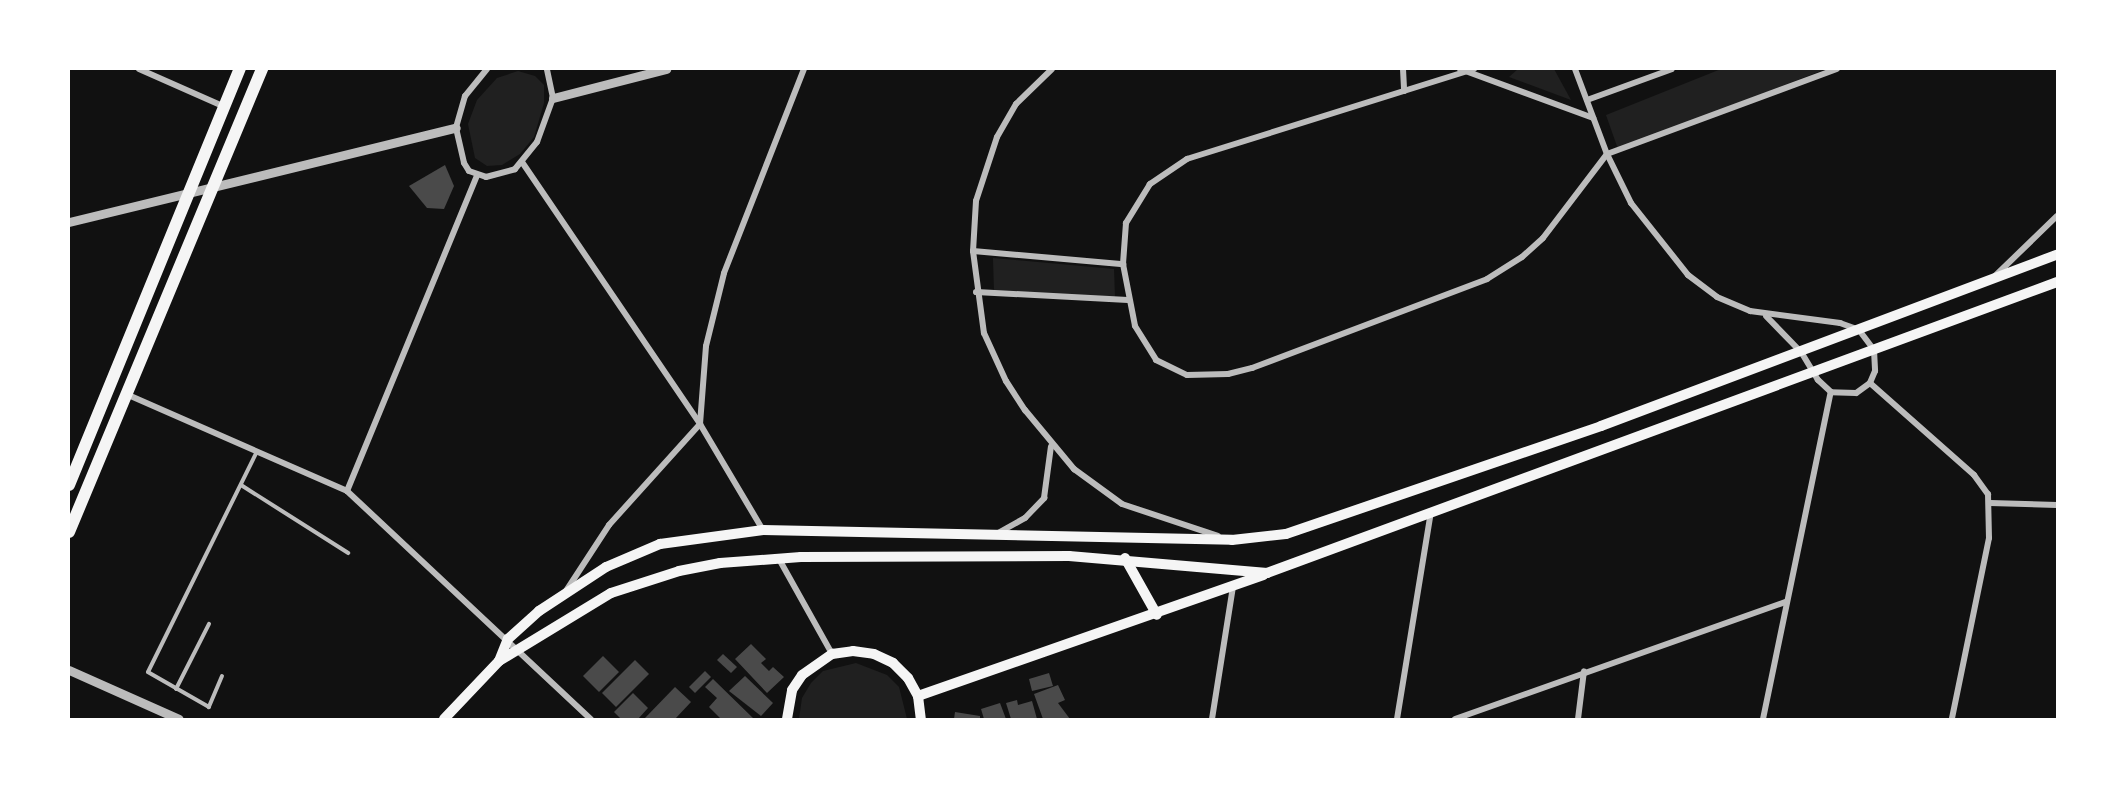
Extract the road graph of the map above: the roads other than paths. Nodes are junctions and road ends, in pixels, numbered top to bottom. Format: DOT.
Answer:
graph roads {
  1 [pos="139,69"];
  2 [pos="240,69"];
  3 [pos="262,69"];
  4 [pos="487,69"];
  5 [pos="547,69"];
  6 [pos="666,69"];
  7 [pos="804,69"];
  8 [pos="1052,69"];
  9 [pos="1403,69"];
  10 [pos="1575,69"];
  11 [pos="1672,69"];
  12 [pos="1837,69"];
  13 [pos="1467,70"];
  14 [pos="1404,91"];
  15 [pos="553,98"];
  16 [pos="1587,100"];
  17 [pos="225,107"];
  18 [pos="1593,118"];
  19 [pos="456,128"];
  20 [pos="1607,154"];
  21 [pos="522,162"];
  22 [pos="477,176"];
  23 [pos="212,189"];
  24 [pos="188,195"];
  25 [pos="2057,216"];
  26 [pos="69,222"];
  27 [pos="973,251"];
  28 [pos="2057,255"];
  29 [pos="1123,264"];
  30 [pos="1991,279"];
  31 [pos="2057,282"];
  32 [pos="976,292"];
  33 [pos="1128,300"];
  34 [pos="1766,316"];
  35 [pos="1859,330"];
  36 [pos="1874,350"];
  37 [pos="1802,352"];
  38 [pos="1815,376"];
  39 [pos="1870,383"];
  40 [pos="1831,392"];
  41 [pos="126,394"];
  42 [pos="700,424"];
  43 [pos="1051,446"];
  44 [pos="258,451"];
  45 [pos="69,485"];
  46 [pos="241,485"];
  47 [pos="347,491"];
  48 [pos="1990,503"];
  49 [pos="2057,505"];
  50 [pos="1431,511"];
  51 [pos="763,530"];
  52 [pos="69,532"];
  53 [pos="998,533"];
  54 [pos="1232,540"];
  55 [pos="348,553"];
  56 [pos="779,558"];
  57 [pos="1125,558"];
  58 [pos="1267,573"];
  59 [pos="1233,586"];
  60 [pos="564,593"];
  61 [pos="1786,602"];
  62 [pos="1157,615"];
  63 [pos="208,624"];
  64 [pos="508,639"];
  65 [pos="521,651"];
  66 [pos="832,654"];
  67 [pos="499,661"];
  68 [pos="69,670"];
  69 [pos="1584,671"];
  70 [pos="222,676"];
  71 [pos="176,689"];
  72 [pos="918,696"];
  73 [pos="179,719"];
  74 [pos="444,719"];
  75 [pos="591,719"];
  76 [pos="787,719"];
  77 [pos="921,719"];
  78 [pos="1212,719"];
  79 [pos="1396,719"];
  80 [pos="1455,719"];
  81 [pos="1578,719"];
  82 [pos="1763,719"];
  83 [pos="1952,719"];
  1 -- 17 [label="street"];
  2 -- 17 [label="main road"];
  3 -- 23 [label="main road"];
  4 -- 19 [label="street"];
  5 -- 15 [label="street"];
  6 -- 15 [label="street"];
  7 -- 42 [label="street"];
  8 -- 27 [label="street"];
  9 -- 14 [label="street"];
  10 -- 16 [label="street"];
  11 -- 16 [label="street"];
  12 -- 20 [label="street"];
  13 -- 14 [label="street"];
  13 -- 18 [label="street"];
  14 -- 29 [label="street"];
  15 -- 21 [label="street"];
  16 -- 18 [label="street"];
  17 -- 24 [label="main road"];
  18 -- 20 [label="street"];
  19 -- 22 [label="street"];
  19 -- 23 [label="street"];
  20 -- 33 [label="street"];
  20 -- 34 [label="street"];
  21 -- 22 [label="street"];
  21 -- 42 [label="street"];
  22 -- 47 [label="street"];
  23 -- 24 [label="street"];
  23 -- 41 [label="main road"];
  24 -- 26 [label="street"];
  24 -- 45 [label="main road"];
  25 -- 30 [label="street"];
  27 -- 29 [label="street"];
  27 -- 32 [label="street"];
  28 -- 30 [label="main road"];
  29 -- 33 [label="street"];
  30 -- 35 [label="main road"];
  31 -- 36 [label="main road"];
  32 -- 33 [label="street"];
  32 -- 43 [label="street"];
  34 -- 35 [label="street"];
  34 -- 37 [label="street"];
  35 -- 36 [label="street"];
  35 -- 37 [label="main road"];
  36 -- 38 [label="main road"];
  36 -- 39 [label="street"];
  37 -- 38 [label="street"];
  37 -- 54 [label="main road"];
  38 -- 40 [label="street"];
  38 -- 50 [label="main road"];
  39 -- 40 [label="street"];
  39 -- 48 [label="street"];
  40 -- 61 [label="street"];
  41 -- 44 [label="street"];
  41 -- 52 [label="main road"];
  42 -- 51 [label="street"];
  42 -- 60 [label="street"];
  43 -- 53 [label="street"];
  43 -- 54 [label="street"];
  44 -- 46 [label="lane"];
  44 -- 47 [label="street"];
  46 -- 55 [label="lane"];
  46 -- 71 [label="lane"];
  47 -- 64 [label="street"];
  48 -- 49 [label="street"];
  48 -- 83 [label="street"];
  50 -- 58 [label="main road"];
  50 -- 79 [label="street"];
  51 -- 53 [label="main road"];
  51 -- 60 [label="main road"];
  53 -- 54 [label="main road"];
  56 -- 57 [label="main road"];
  56 -- 65 [label="main road"];
  56 -- 66 [label="street"];
  57 -- 58 [label="main road"];
  57 -- 62 [label="main road"];
  58 -- 59 [label="main road"];
  59 -- 62 [label="main road"];
  59 -- 78 [label="street"];
  60 -- 64 [label="main road"];
  61 -- 69 [label="street"];
  61 -- 82 [label="street"];
  62 -- 72 [label="main road"];
  63 -- 71 [label="lane"];
  64 -- 65 [label="street"];
  64 -- 67 [label="main road"];
  65 -- 67 [label="main road"];
  65 -- 75 [label="street"];
  66 -- 72 [label="main road"];
  66 -- 76 [label="main road"];
  67 -- 74 [label="main road"];
  68 -- 73 [label="street"];
  69 -- 80 [label="street"];
  69 -- 81 [label="street"];
  70 -- 71 [label="lane"];
  72 -- 77 [label="main road"];
}
